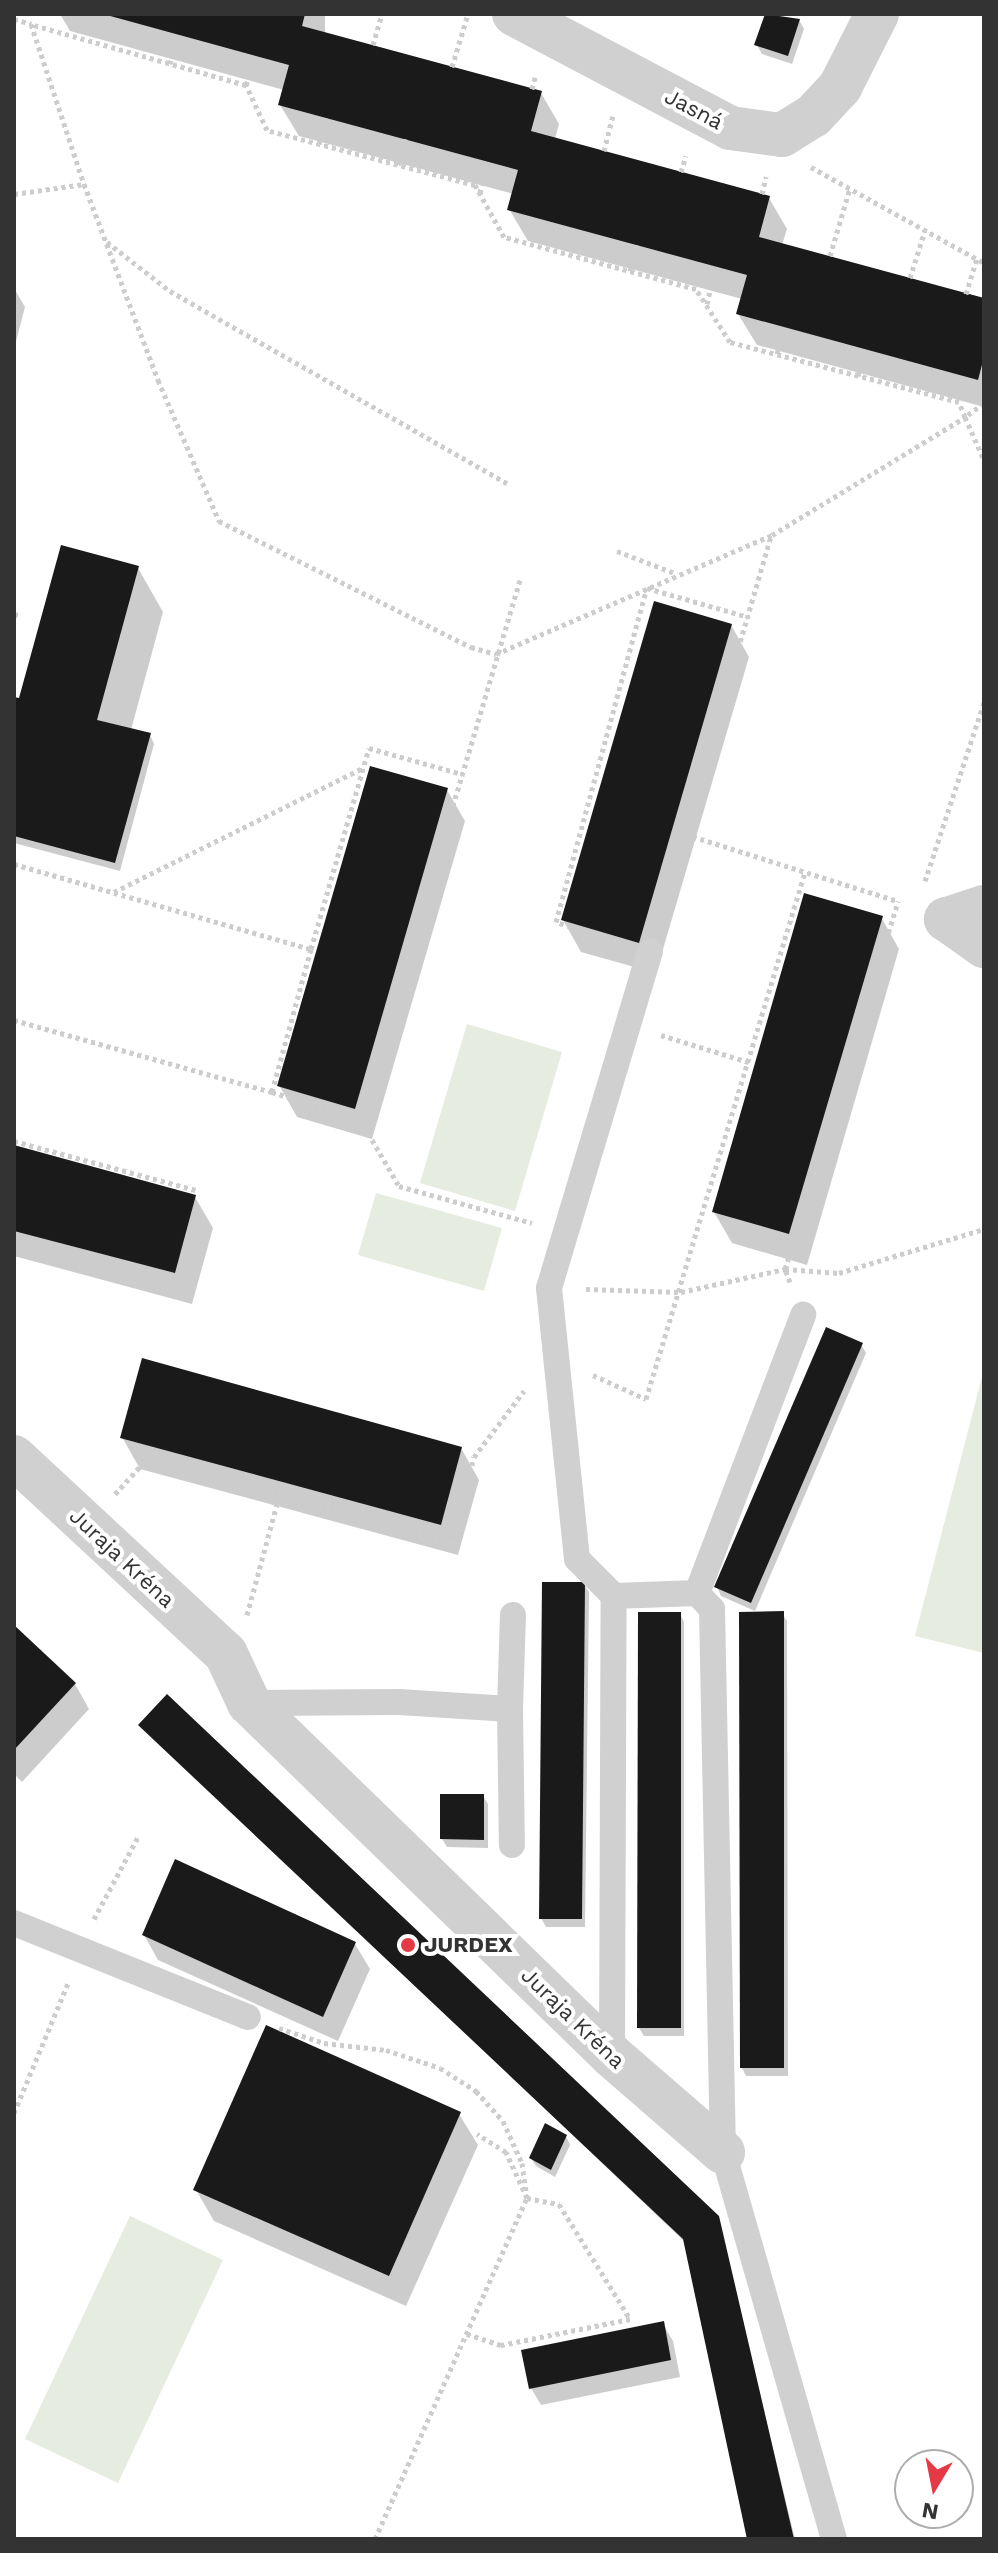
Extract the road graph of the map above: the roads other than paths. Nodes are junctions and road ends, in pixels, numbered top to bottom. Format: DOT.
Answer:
graph roads {
  1 [pos="514,14"];
  2 [pos="877,14"];
  3 [pos="949,911"];
  4 [pos="984,946"];
  5 [pos="650,952"];
  6 [pos="803,1315"];
  7 [pos="14,1457"];
  8 [pos="697,1593"];
  9 [pos="614,1596"];
  10 [pos="513,1615"];
  11 [pos="249,1703"];
  12 [pos="510,1709"];
  13 [pos="512,1845"];
  14 [pos="14,1923"];
  15 [pos="248,2017"];
  16 [pos="612,2056"];
  17 [pos="723,2152"];
  18 [pos="834,2539"];
  1 -- 2 [label="street, Jasná"];
  3 -- 4 [label="street"];
  5 -- 9 [label="lane"];
  6 -- 8 [label="lane"];
  7 -- 11 [label="street, Juraja Kréna"];
  8 -- 9 [label="lane"];
  8 -- 17 [label="lane"];
  9 -- 16 [label="lane"];
  10 -- 12 [label="lane"];
  11 -- 12 [label="lane"];
  11 -- 16 [label="street, Juraja Kréna"];
  12 -- 13 [label="lane"];
  14 -- 15 [label="lane"];
  16 -- 17 [label="street, Juraja Kréna"];
  17 -- 18 [label="lane"];
}
